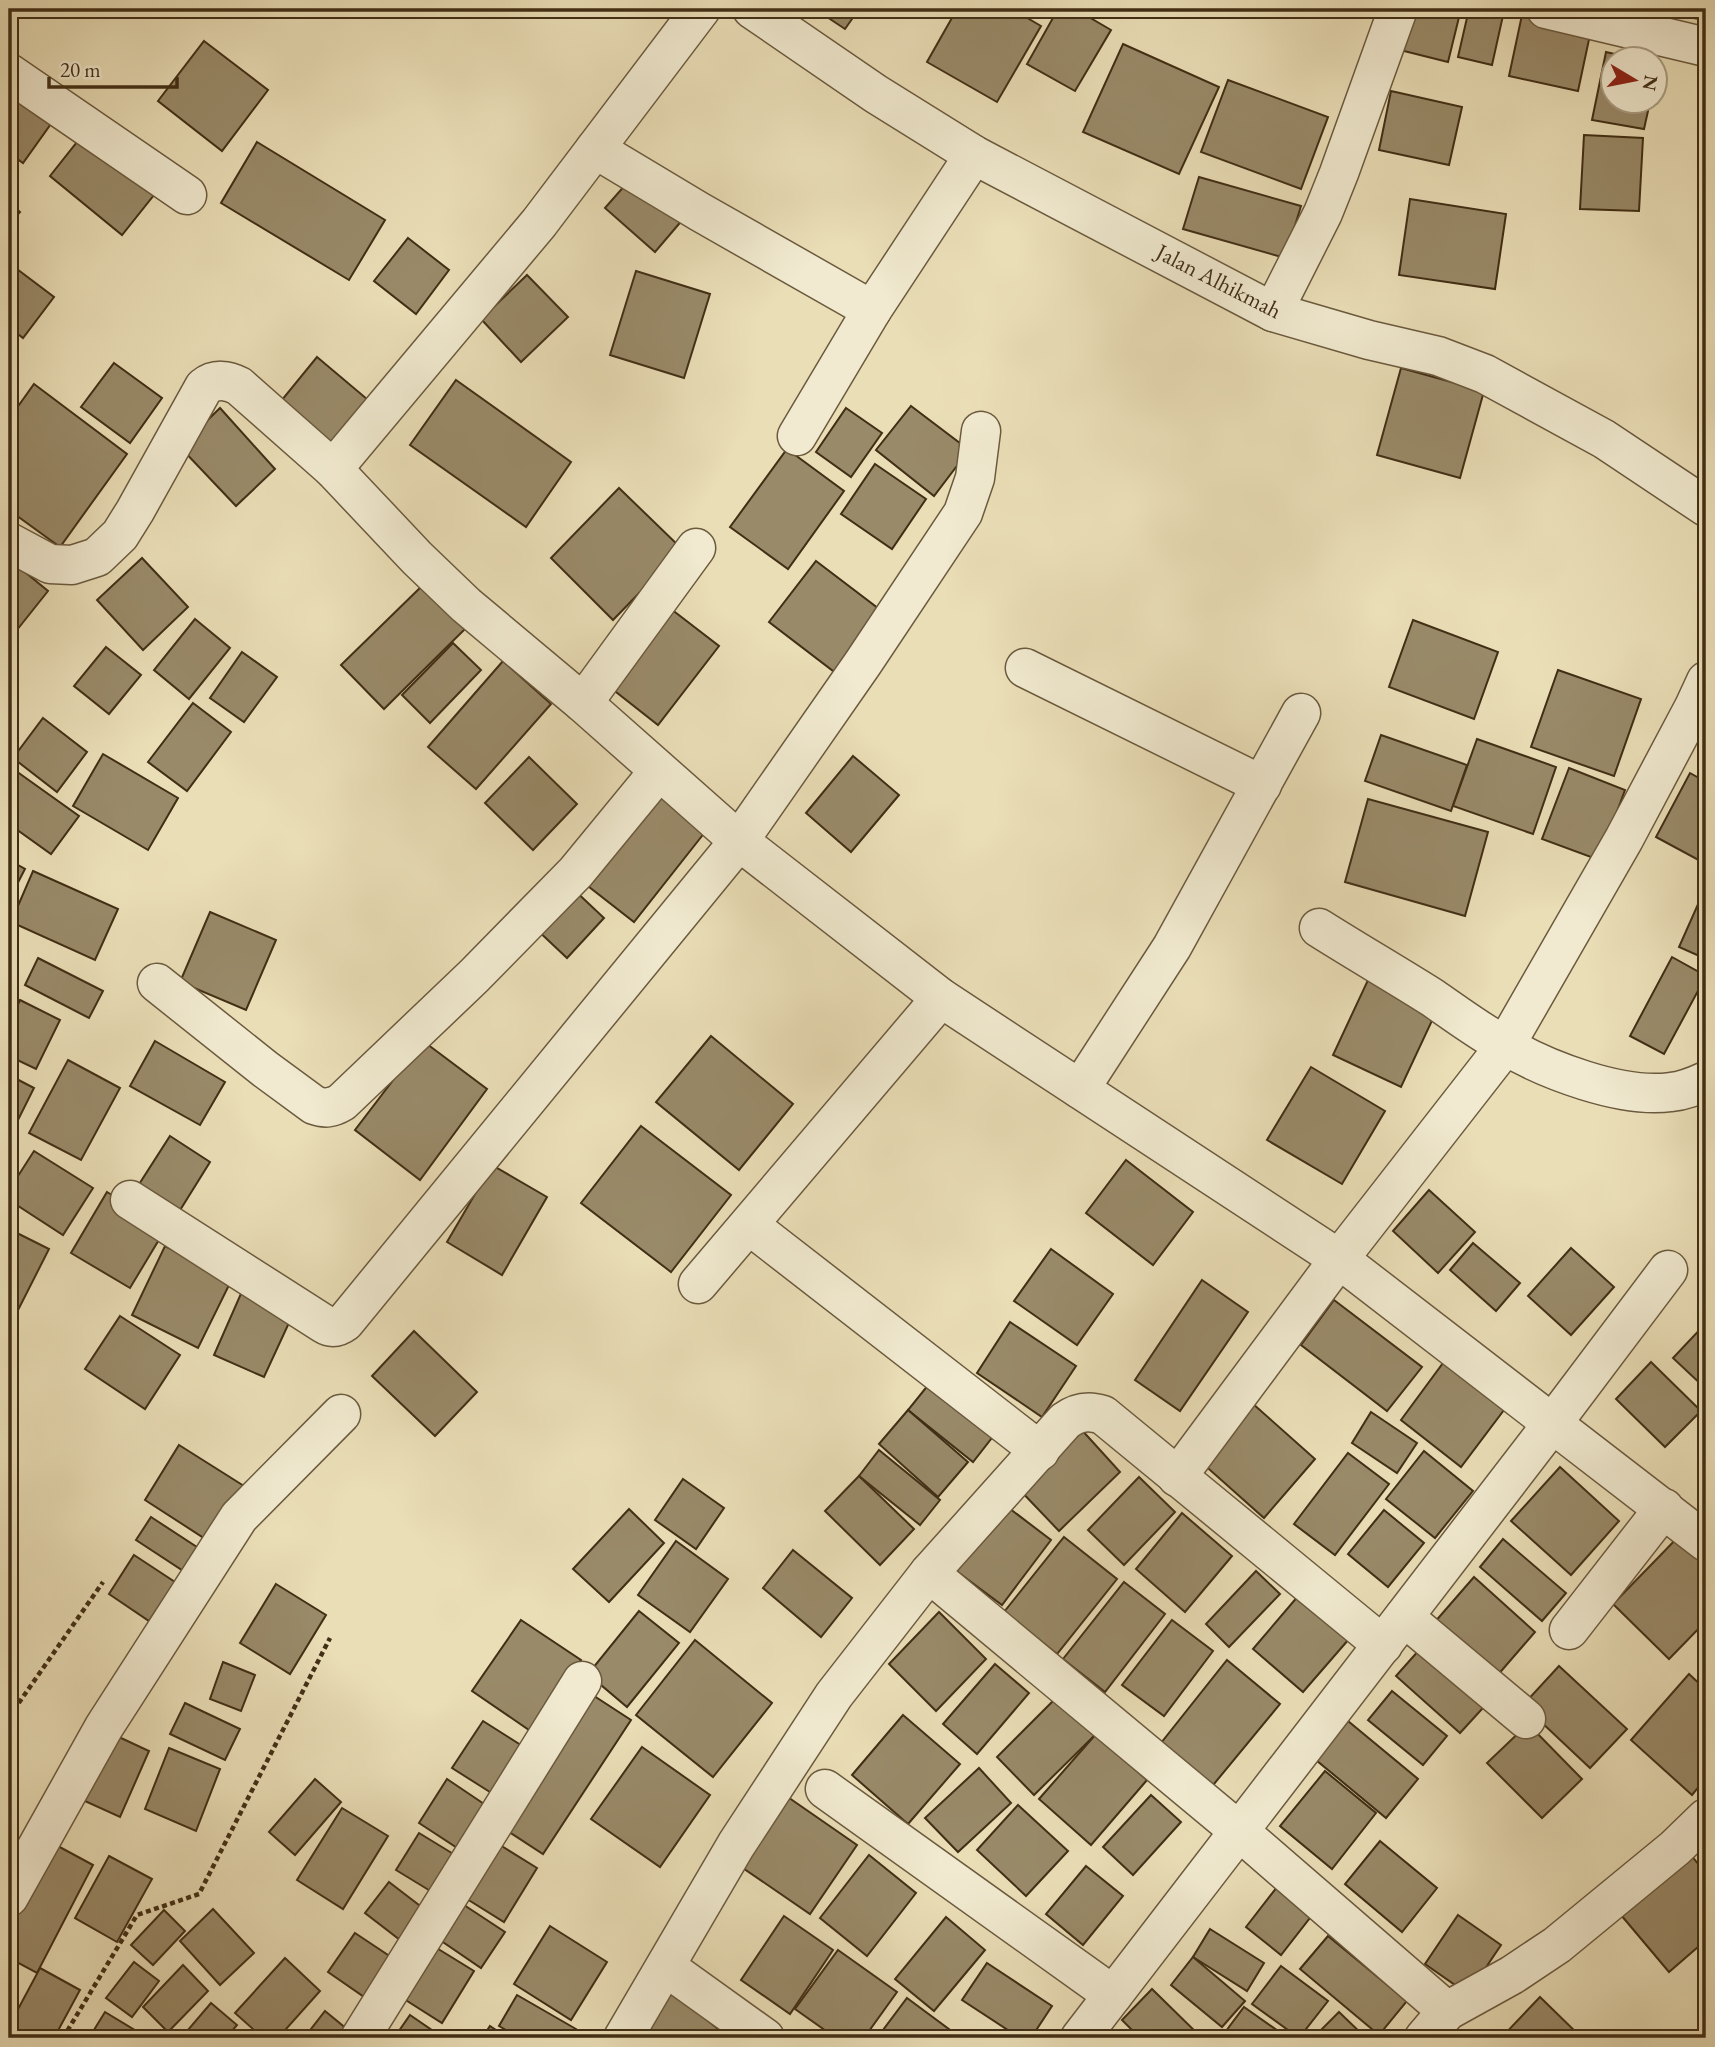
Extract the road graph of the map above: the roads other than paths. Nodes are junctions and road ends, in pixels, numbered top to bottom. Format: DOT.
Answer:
graph roads {
  1 [pos="701,9"];
  2 [pos="752,9"];
  3 [pos="1398,9"];
  4 [pos="1546,9"];
  5 [pos="1706,47"];
  6 [pos="9,73"];
  7 [pos="595,149"];
  8 [pos="974,155"];
  9 [pos="187,195"];
  10 [pos="872,310"];
  11 [pos="1273,312"];
  12 [pos="981,431"];
  13 [pos="797,436"];
  14 [pos="333,469"];
  15 [pos="1706,507"];
  16 [pos="9,542"];
  17 [pos="696,548"];
  18 [pos="1025,667"];
  19 [pos="1706,681"];
  20 [pos="583,703"];
  21 [pos="1301,713"];
  22 [pos="659,771"];
  23 [pos="1262,785"];
  24 [pos="739,841"];
  25 [pos="1319,928"];
  26 [pos="157,983"];
  27 [pos="942,998"];
  28 [pos="1505,1046"];
  29 [pos="1706,1081"];
  30 [pos="1080,1089"];
  31 [pos="130,1200"];
  32 [pos="749,1225"];
  33 [pos="1339,1259"];
  34 [pos="1668,1270"];
  35 [pos="698,1284"];
  36 [pos="341,1413"];
  37 [pos="1552,1424"];
  38 [pos="1040,1451"];
  39 [pos="1177,1477"];
  40 [pos="1692,1524"];
  41 [pos="929,1573"];
  42 [pos="1569,1630"];
  43 [pos="1393,1631"];
  44 [pos="582,1681"];
  45 [pos="1526,1719"];
  46 [pos="825,1789"];
  47 [pos="1706,1818"];
  48 [pos="1239,1831"];
  49 [pos="9,1898"];
  50 [pos="666,1967"];
  51 [pos="1113,1995"];
  52 [pos="1436,2025"];
  53 [pos="360,2038"];
  54 [pos="623,2038"];
  55 [pos="765,2038"];
  56 [pos="1080,2038"];
  1 -- 7 [label="street"];
  2 -- 8 [label="street, Jalan Alhikmah"];
  3 -- 11 [label="street"];
  4 -- 5 [label="street"];
  6 -- 9 [label="street"];
  7 -- 10 [label="street"];
  7 -- 14 [label="street"];
  8 -- 10 [label="street"];
  8 -- 11 [label="street, Jalan Alhikmah"];
  10 -- 13 [label="street"];
  11 -- 15 [label="street, Jalan Alhikmah"];
  12 -- 24 [label="street"];
  14 -- 16 [label="street"];
  14 -- 20 [label="street"];
  17 -- 20 [label="street"];
  18 -- 23 [label="street"];
  19 -- 28 [label="street"];
  20 -- 22 [label="street"];
  21 -- 23 [label="street"];
  22 -- 24 [label="street"];
  22 -- 26 [label="street"];
  23 -- 30 [label="street"];
  24 -- 27 [label="street"];
  24 -- 31 [label="street"];
  25 -- 28 [label="street"];
  27 -- 30 [label="street"];
  27 -- 32 [label="street"];
  28 -- 29 [label="street"];
  28 -- 33 [label="street"];
  30 -- 33 [label="street"];
  32 -- 35 [label="street"];
  32 -- 38 [label="street"];
  33 -- 37 [label="street"];
  33 -- 39 [label="street"];
  34 -- 37 [label="street"];
  36 -- 49 [label="street"];
  37 -- 40 [label="street"];
  37 -- 43 [label="street"];
  38 -- 39 [label="street"];
  38 -- 41 [label="street"];
  39 -- 43 [label="street"];
  40 -- 42 [label="street"];
  41 -- 48 [label="street"];
  41 -- 50 [label="street"];
  43 -- 45 [label="street"];
  43 -- 48 [label="street"];
  44 -- 53 [label="street"];
  46 -- 51 [label="street"];
  47 -- 52 [label="street"];
  48 -- 51 [label="street"];
  48 -- 52 [label="street"];
  50 -- 54 [label="street"];
  50 -- 55 [label="street"];
  51 -- 56 [label="street"];
}
